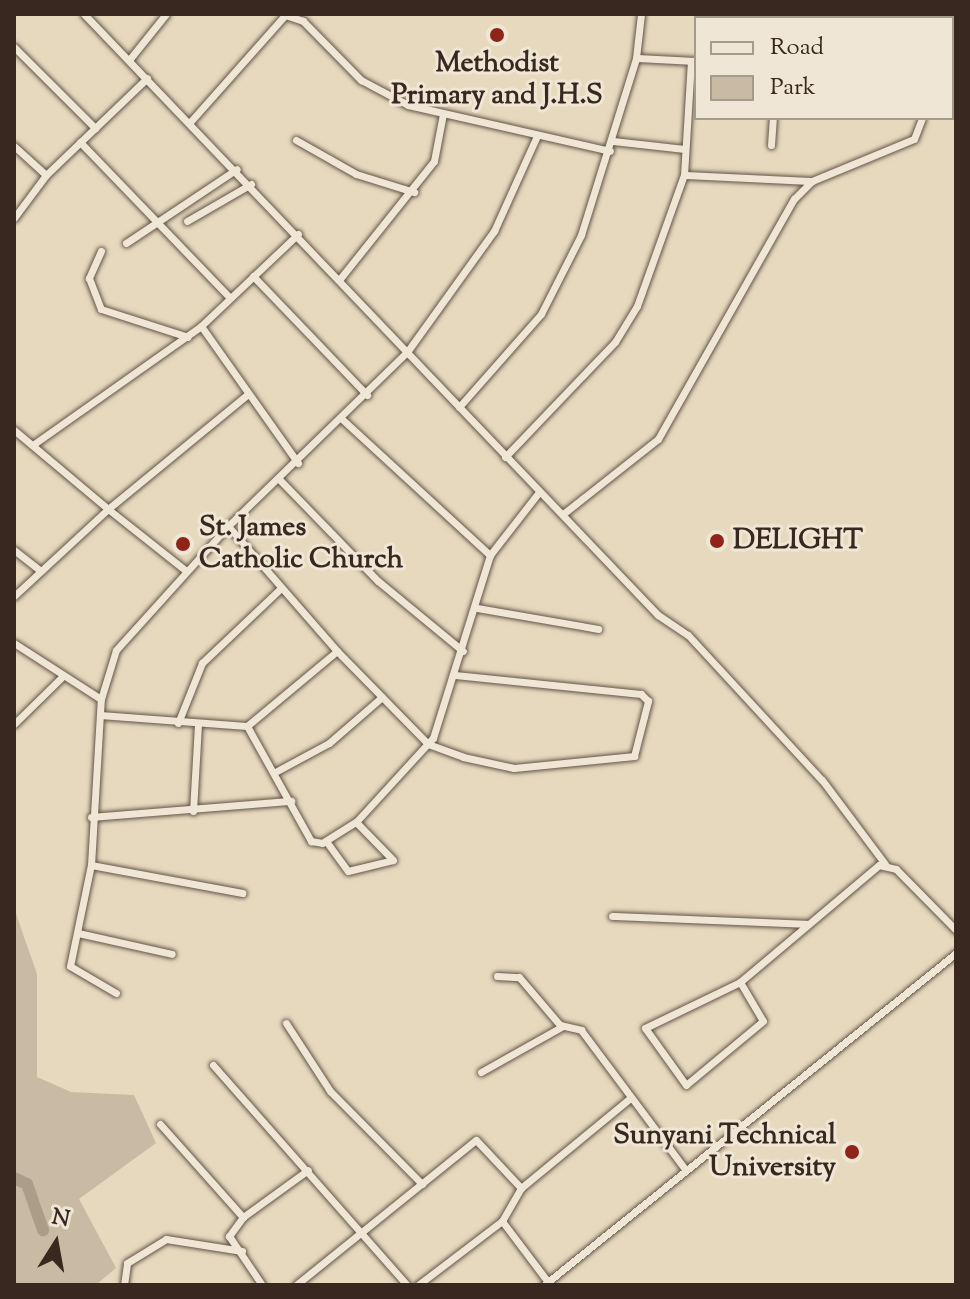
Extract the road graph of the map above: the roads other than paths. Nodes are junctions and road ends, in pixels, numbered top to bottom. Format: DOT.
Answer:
graph roads {
  1 [pos="84,14"];
  2 [pos="166,14"];
  3 [pos="285,14"];
  4 [pos="641,14"];
  5 [pos="14,47"];
  6 [pos="636,58"];
  7 [pos="129,60"];
  8 [pos="694,62"];
  9 [pos="147,78"];
  10 [pos="694,94"];
  11 [pos="443,114"];
  12 [pos="773,120"];
  13 [pos="921,120"];
  14 [pos="191,121"];
  15 [pos="95,128"];
  16 [pos="536,138"];
  17 [pos="296,140"];
  18 [pos="613,141"];
  19 [pos="80,142"];
  20 [pos="771,145"];
  21 [pos="14,146"];
  22 [pos="685,149"];
  23 [pos="610,151"];
  24 [pos="237,169"];
  25 [pos="46,175"];
  26 [pos="684,175"];
  27 [pos="812,181"];
  28 [pos="251,184"];
  29 [pos="414,192"];
  30 [pos="14,218"];
  31 [pos="152,220"];
  32 [pos="187,221"];
  33 [pos="298,234"];
  34 [pos="126,243"];
  35 [pos="101,251"];
  36 [pos="253,276"];
  37 [pos="339,280"];
  38 [pos="230,298"];
  39 [pos="201,326"];
  40 [pos="188,337"];
  41 [pos="407,352"];
  42 [pos="247,395"];
  43 [pos="367,395"];
  44 [pos="459,407"];
  45 [pos="343,420"];
  46 [pos="14,430"];
  47 [pos="34,444"];
  48 [pos="505,457"];
  49 [pos="298,463"];
  50 [pos="279,479"];
  51 [pos="539,492"];
  52 [pos="108,509"];
  53 [pos="563,514"];
  54 [pos="228,526"];
  55 [pos="14,550"];
  56 [pos="490,555"];
  57 [pos="185,570"];
  58 [pos="41,571"];
  59 [pos="280,589"];
  60 [pos="14,596"];
  61 [pos="477,608"];
  62 [pos="598,629"];
  63 [pos="14,643"];
  64 [pos="337,651"];
  65 [pos="463,651"];
  66 [pos="455,675"];
  67 [pos="61,678"];
  68 [pos="382,697"];
  69 [pos="101,699"];
  70 [pos="17,715"];
  71 [pos="100,715"];
  72 [pos="178,723"];
  73 [pos="14,724"];
  74 [pos="198,724"];
  75 [pos="247,726"];
  76 [pos="428,744"];
  77 [pos="277,771"];
  78 [pos="291,801"];
  79 [pos="193,811"];
  80 [pos="91,817"];
  81 [pos="356,822"];
  82 [pos="326,841"];
  83 [pos="885,864"];
  84 [pos="91,865"];
  85 [pos="242,893"];
  86 [pos="612,916"];
  87 [pos="807,924"];
  88 [pos="956,930"];
  89 [pos="78,933"];
  90 [pos="956,953"];
  91 [pos="172,954"];
  92 [pos="497,976"];
  93 [pos="740,982"];
  94 [pos="116,993"];
  95 [pos="286,1023"];
  96 [pos="564,1026"];
  97 [pos="213,1065"];
  98 [pos="481,1072"];
  99 [pos="629,1099"];
  100 [pos="160,1124"];
  101 [pos="685,1169"];
  102 [pos="308,1170"];
  103 [pos="422,1184"];
  104 [pos="521,1188"];
  105 [pos="243,1217"];
  106 [pos="502,1221"];
  107 [pos="360,1230"];
  108 [pos="242,1251"];
  109 [pos="546,1284"];
  110 [pos="124,1285"];
  111 [pos="262,1285"];
  112 [pos="296,1285"];
  113 [pos="407,1285"];
  114 [pos="418,1285"];
  1 -- 7 [label="street"];
  2 -- 7 [label="street"];
  3 -- 11 [label="street"];
  3 -- 14 [label="street"];
  4 -- 6 [label="street"];
  5 -- 15 [label="street"];
  6 -- 8 [label="street"];
  6 -- 18 [label="street"];
  7 -- 9 [label="street"];
  8 -- 10 [label="street"];
  9 -- 14 [label="street"];
  9 -- 15 [label="street"];
  10 -- 22 [label="street"];
  11 -- 16 [label="street"];
  11 -- 29 [label="street"];
  12 -- 20 [label="street"];
  13 -- 27 [label="street"];
  14 -- 24 [label="street"];
  15 -- 19 [label="street"];
  16 -- 23 [label="street"];
  16 -- 41 [label="street"];
  17 -- 29 [label="street"];
  18 -- 22 [label="street"];
  18 -- 23 [label="street"];
  19 -- 25 [label="street"];
  19 -- 31 [label="street"];
  21 -- 25 [label="street"];
  22 -- 26 [label="street"];
  23 -- 44 [label="street"];
  24 -- 28 [label="street"];
  24 -- 31 [label="street"];
  25 -- 30 [label="street"];
  26 -- 27 [label="street"];
  26 -- 48 [label="street"];
  27 -- 53 [label="street"];
  28 -- 32 [label="street"];
  28 -- 33 [label="street"];
  29 -- 37 [label="street"];
  31 -- 34 [label="street"];
  31 -- 38 [label="street"];
  33 -- 36 [label="street"];
  33 -- 37 [label="street"];
  35 -- 40 [label="street"];
  36 -- 38 [label="street"];
  36 -- 43 [label="street"];
  37 -- 41 [label="street"];
  38 -- 39 [label="street"];
  39 -- 40 [label="street"];
  39 -- 42 [label="street"];
  40 -- 47 [label="street"];
  41 -- 43 [label="street"];
  41 -- 44 [label="street"];
  42 -- 49 [label="street"];
  42 -- 52 [label="street"];
  43 -- 45 [label="street"];
  44 -- 48 [label="street"];
  45 -- 49 [label="street"];
  45 -- 56 [label="street"];
  46 -- 47 [label="street"];
  47 -- 52 [label="street"];
  48 -- 51 [label="street"];
  49 -- 50 [label="street"];
  50 -- 54 [label="street"];
  50 -- 65 [label="street"];
  51 -- 53 [label="street"];
  51 -- 56 [label="street"];
  52 -- 57 [label="street"];
  52 -- 58 [label="street"];
  53 -- 83 [label="street"];
  54 -- 57 [label="street"];
  54 -- 59 [label="street"];
  55 -- 58 [label="street"];
  56 -- 61 [label="street"];
  57 -- 69 [label="street"];
  58 -- 60 [label="street"];
  59 -- 64 [label="street"];
  59 -- 72 [label="street"];
  61 -- 62 [label="street"];
  61 -- 65 [label="street"];
  63 -- 67 [label="street"];
  64 -- 68 [label="street"];
  64 -- 75 [label="street"];
  65 -- 66 [label="street"];
  66 -- 76 [label="street"];
  66 -- 76 [label="street"];
  67 -- 69 [label="street"];
  67 -- 70 [label="street"];
  68 -- 76 [label="street"];
  68 -- 77 [label="street"];
  69 -- 71 [label="street"];
  70 -- 73 [label="street"];
  71 -- 72 [label="street"];
  71 -- 80 [label="street"];
  72 -- 74 [label="street"];
  74 -- 75 [label="street"];
  74 -- 79 [label="street"];
  75 -- 77 [label="street"];
  76 -- 81 [label="street"];
  77 -- 78 [label="street"];
  78 -- 79 [label="street"];
  78 -- 82 [label="street"];
  79 -- 80 [label="street"];
  80 -- 84 [label="street"];
  81 -- 82 [label="street"];
  81 -- 82 [label="street"];
  83 -- 87 [label="street"];
  83 -- 88 [label="street"];
  84 -- 85 [label="street"];
  84 -- 89 [label="street"];
  86 -- 87 [label="street"];
  87 -- 93 [label="street"];
  89 -- 91 [label="street"];
  89 -- 94 [label="street"];
  90 -- 101 [label="street"];
  92 -- 96 [label="street"];
  93 -- 93 [label="street"];
  95 -- 103 [label="street"];
  96 -- 98 [label="street"];
  96 -- 99 [label="street"];
  97 -- 102 [label="street"];
  99 -- 101 [label="street"];
  99 -- 104 [label="street"];
  100 -- 105 [label="street"];
  101 -- 109 [label="street"];
  102 -- 105 [label="street"];
  102 -- 107 [label="street"];
  103 -- 104 [label="street"];
  103 -- 107 [label="street"];
  104 -- 106 [label="street"];
  105 -- 108 [label="street"];
  106 -- 109 [label="street"];
  106 -- 114 [label="street"];
  107 -- 112 [label="street"];
  107 -- 113 [label="street"];
  108 -- 110 [label="street"];
  108 -- 111 [label="street"];
}
